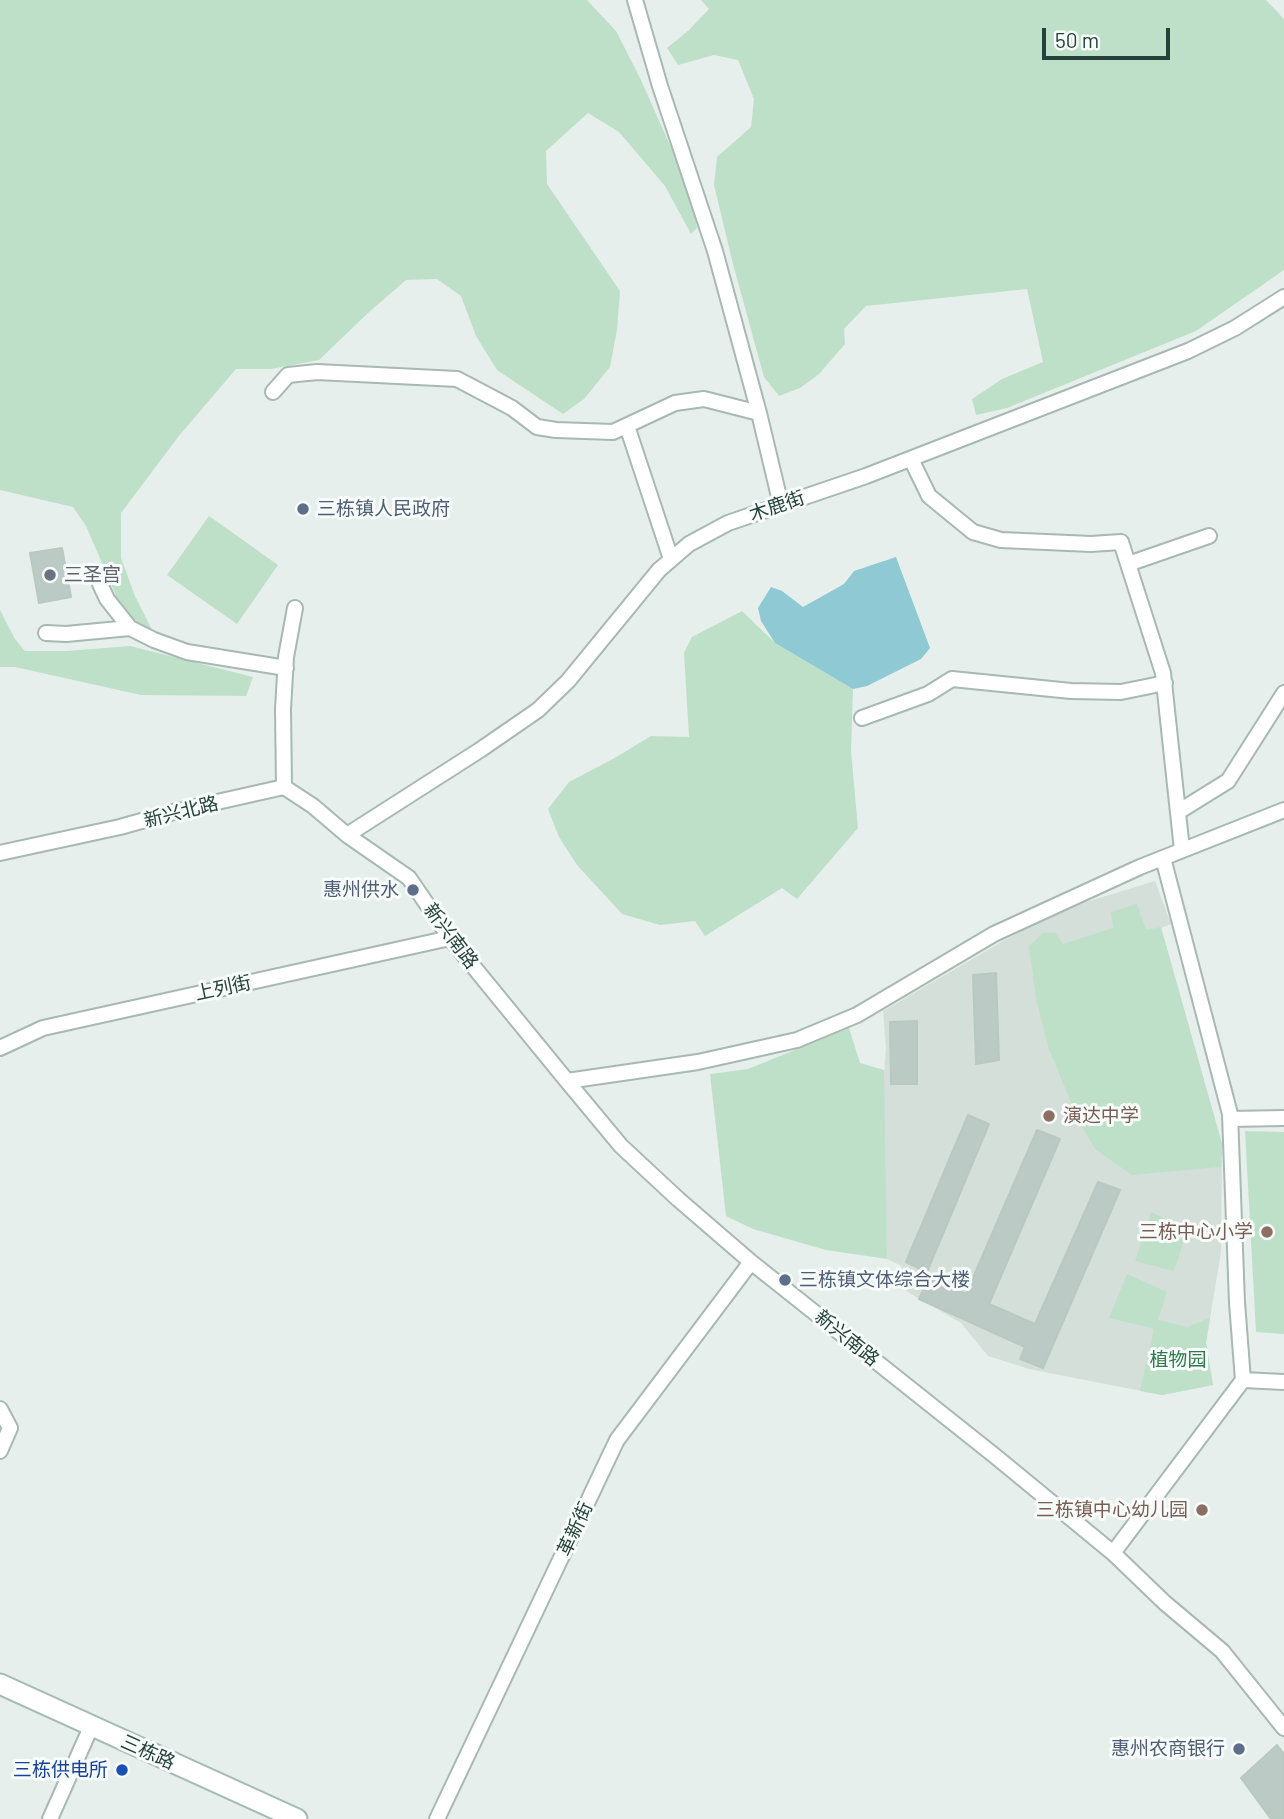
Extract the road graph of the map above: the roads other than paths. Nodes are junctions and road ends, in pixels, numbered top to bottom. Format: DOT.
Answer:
graph roads {
  1 [pos="635,0"];
  2 [pos="1284,297"];
  3 [pos="273,392"];
  4 [pos="759,413"];
  5 [pos="627,426"];
  6 [pos="911,459"];
  7 [pos="781,505"];
  8 [pos="1209,536"];
  9 [pos="671,559"];
  10 [pos="1128,564"];
  11 [pos="100,584"];
  12 [pos="295,608"];
  13 [pos="130,628"];
  14 [pos="46,633"];
  15 [pos="286,668"];
  16 [pos="1165,683"];
  17 [pos="1284,693"];
  18 [pos="862,718"];
  19 [pos="284,787"];
  20 [pos="1284,810"];
  21 [pos="1178,812"];
  22 [pos="347,835"];
  23 [pos="1182,850"];
  24 [pos="0,853"];
  25 [pos="1163,858"];
  26 [pos="450,938"];
  27 [pos="0,1048"];
  28 [pos="567,1081"];
  29 [pos="1284,1118"];
  30 [pos="1230,1119"];
  31 [pos="751,1262"];
  32 [pos="1243,1380"];
  33 [pos="1284,1382"];
  34 [pos="0,1409"];
  35 [pos="0,1451"];
  36 [pos="1113,1553"];
  37 [pos="0,1685"];
  38 [pos="92,1727"];
  39 [pos="1284,1728"];
  40 [pos="50,1819"];
  41 [pos="297,1819"];
  42 [pos="437,1819"];
  1 -- 4 [label="street"];
  2 -- 6 [label="street, 木鹿街"];
  3 -- 5 [label="street"];
  4 -- 5 [label="street"];
  4 -- 7 [label="street"];
  5 -- 9 [label="street"];
  6 -- 7 [label="street, 木鹿街"];
  6 -- 10 [label="street"];
  7 -- 9 [label="street, 木鹿街"];
  8 -- 10 [label="street"];
  9 -- 22 [label="street, 木鹿街"];
  10 -- 16 [label="street"];
  11 -- 13 [label="street"];
  12 -- 15 [label="street"];
  13 -- 14 [label="street"];
  13 -- 15 [label="street"];
  15 -- 19 [label="street"];
  16 -- 18 [label="street"];
  16 -- 21 [label="street"];
  17 -- 21 [label="street"];
  19 -- 22 [label="street"];
  19 -- 24 [label="street, 新兴北路"];
  20 -- 23 [label="street"];
  21 -- 23 [label="street"];
  22 -- 26 [label="street, 新兴南路"];
  23 -- 25 [label="street"];
  25 -- 28 [label="street"];
  25 -- 30 [label="street"];
  26 -- 27 [label="street, 上列街"];
  26 -- 28 [label="street, 新兴南路"];
  28 -- 31 [label="street, 新兴南路"];
  29 -- 30 [label="street"];
  30 -- 32 [label="street"];
  31 -- 36 [label="street, 新兴南路"];
  31 -- 42 [label="street, 革新街"];
  32 -- 33 [label="street"];
  32 -- 36 [label="street"];
  34 -- 35 [label="street"];
  36 -- 39 [label="street, 新兴南路"];
  37 -- 38 [label="main road, 三栋路"];
  38 -- 40 [label="street"];
  38 -- 41 [label="main road, 三栋路"];
}
